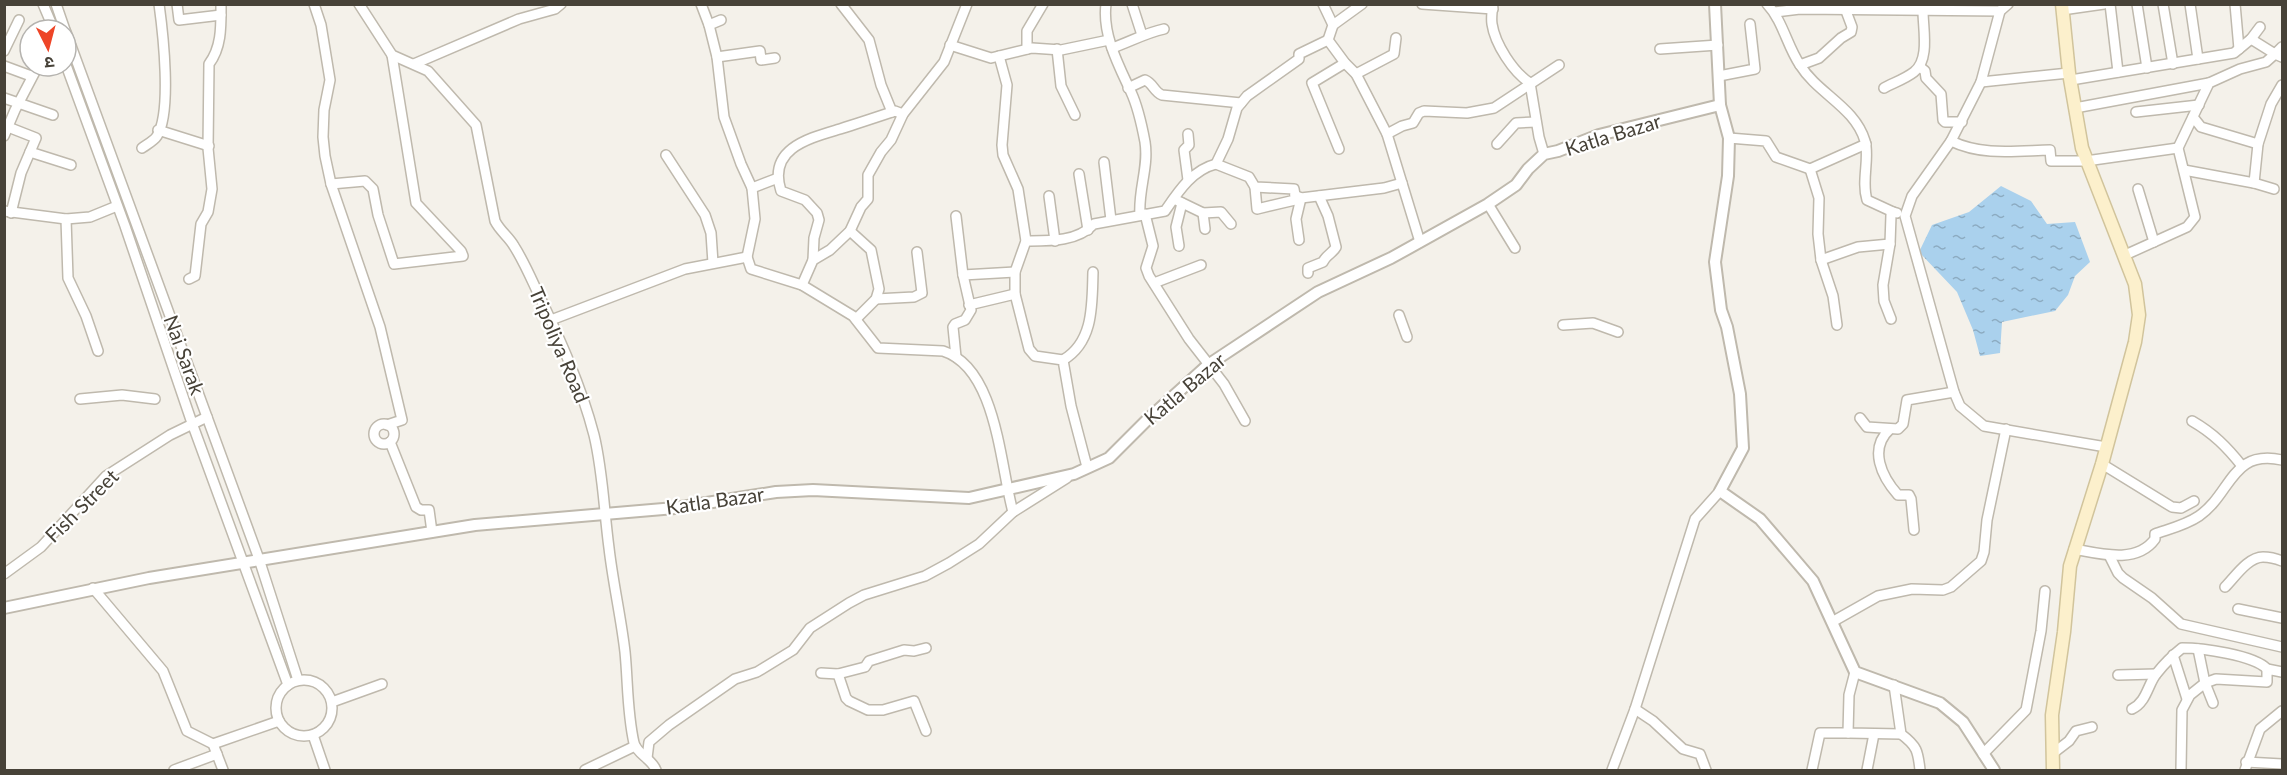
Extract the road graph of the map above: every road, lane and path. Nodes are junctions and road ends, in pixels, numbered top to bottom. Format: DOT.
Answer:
graph roads {
  1 [pos="43,4"];
  2 [pos="159,4"];
  3 [pos="177,4"];
  4 [pos="221,4"];
  5 [pos="314,4"];
  6 [pos="359,4"];
  7 [pos="561,4"];
  8 [pos="701,4"];
  9 [pos="841,4"];
  10 [pos="967,4"];
  11 [pos="1043,4"];
  12 [pos="1106,4"];
  13 [pos="1132,4"];
  14 [pos="1323,4"];
  15 [pos="1362,4"];
  16 [pos="1422,4"];
  17 [pos="1715,4"];
  18 [pos="1767,4"];
  19 [pos="2104,4"];
  20 [pos="2110,4"];
  21 [pos="2137,4"];
  22 [pos="2163,4"];
  23 [pos="2190,4"];
  24 [pos="2235,4"];
  25 [pos="1493,7"];
  26 [pos="2062,7"];
  27 [pos="2004,8"];
  28 [pos="1846,11"];
  29 [pos="1923,11"];
  30 [pos="1775,12"];
  31 [pos="220,15"];
  32 [pos="53,18"];
  33 [pos="722,20"];
  34 [pos="18,24"];
  35 [pos="1750,24"];
  36 [pos="709,25"];
  37 [pos="1334,25"];
  38 [pos="2260,27"];
  39 [pos="1164,29"];
  40 [pos="1142,35"];
  41 [pos="1396,38"];
  42 [pos="2251,39"];
  43 [pos="1328,40"];
  44 [pos="1111,44"];
  45 [pos="950,45"];
  46 [pos="1718,45"];
  47 [pos="1027,49"];
  48 [pos="1057,49"];
  49 [pos="1660,49"];
  50 [pos="2239,49"];
  51 [pos="4,51"];
  52 [pos="2280,53"];
  53 [pos="392,55"];
  54 [pos="999,56"];
  55 [pos="717,57"];
  56 [pos="775,58"];
  57 [pos="2198,60"];
  58 [pos="1345,63"];
  59 [pos="414,64"];
  60 [pos="2173,64"];
  61 [pos="1559,65"];
  62 [pos="1800,65"];
  63 [pos="4,66"];
  64 [pos="1920,67"];
  65 [pos="2147,68"];
  66 [pos="2118,72"];
  67 [pos="78,74"];
  68 [pos="1356,74"];
  69 [pos="1719,76"];
  70 [pos="2070,77"];
  71 [pos="71,78"];
  72 [pos="1981,82"];
  73 [pos="1530,83"];
  74 [pos="2209,83"];
  75 [pos="2283,85"];
  76 [pos="1128,88"];
  77 [pos="1884,88"];
  78 [pos="4,98"];
  79 [pos="18,103"];
  80 [pos="1241,103"];
  81 [pos="1719,105"];
  82 [pos="2199,105"];
  83 [pos="2075,108"];
  84 [pos="892,112"];
  85 [pos="2136,112"];
  86 [pos="903,114"];
  87 [pos="52,115"];
  88 [pos="1074,115"];
  89 [pos="2193,117"];
  90 [pos="1536,122"];
  91 [pos="1962,122"];
  92 [pos="158,130"];
  93 [pos="5,133"];
  94 [pos="1387,134"];
  95 [pos="1188,135"];
  96 [pos="1729,138"];
  97 [pos="1951,141"];
  98 [pos="1497,144"];
  99 [pos="1866,144"];
  100 [pos="2258,144"];
  101 [pos="208,146"];
  102 [pos="142,148"];
  103 [pos="2178,148"];
  104 [pos="1339,149"];
  105 [pos="30,152"];
  106 [pos="1544,154"];
  107 [pos="666,155"];
  108 [pos="1104,162"];
  109 [pos="2086,162"];
  110 [pos="1216,164"];
  111 [pos="71,165"];
  112 [pos="1810,169"];
  113 [pos="2184,170"];
  114 [pos="1078,174"];
  115 [pos="778,178"];
  116 [pos="1188,180"];
  117 [pos="1402,183"];
  118 [pos="2254,183"];
  119 [pos="331,184"];
  120 [pos="1255,187"];
  121 [pos="753,188"];
  122 [pos="2138,189"];
  123 [pos="2274,189"];
  124 [pos="1049,196"];
  125 [pos="1319,196"];
  126 [pos="1298,197"];
  127 [pos="1178,201"];
  128 [pos="1488,204"];
  129 [pos="117,206"];
  130 [pos="8,212"];
  131 [pos="1893,212"];
  132 [pos="1203,213"];
  133 [pos="1143,215"];
  134 [pos="956,216"];
  135 [pos="1905,216"];
  136 [pos="66,219"];
  137 [pos="1111,220"];
  138 [pos="135,221"];
  139 [pos="1231,224"];
  140 [pos="125,226"];
  141 [pos="1205,229"];
  142 [pos="1088,230"];
  143 [pos="850,231"];
  144 [pos="1299,240"];
  145 [pos="1026,241"];
  146 [pos="1054,241"];
  147 [pos="1420,242"];
  148 [pos="2154,242"];
  149 [pos="1890,244"];
  150 [pos="1179,246"];
  151 [pos="1515,248"];
  152 [pos="917,252"];
  153 [pos="2125,255"];
  154 [pos="747,257"];
  155 [pos="813,260"];
  156 [pos="1821,260"];
  157 [pos="713,263"];
  158 [pos="1201,265"];
  159 [pos="1015,272"];
  160 [pos="1093,272"];
  161 [pos="1308,273"];
  162 [pos="963,275"];
  163 [pos="189,279"];
  164 [pos="1154,283"];
  165 [pos="802,285"];
  166 [pos="1015,294"];
  167 [pos="876,299"];
  168 [pos="969,305"];
  169 [pos="1399,315"];
  170 [pos="856,319"];
  171 [pos="1891,319"];
  172 [pos="551,320"];
  173 [pos="1563,325"];
  174 [pos="1837,325"];
  175 [pos="1618,332"];
  176 [pos="1407,337"];
  177 [pos="98,351"];
  178 [pos="956,357"];
  179 [pos="1063,360"];
  180 [pos="1208,365"];
  181 [pos="1954,392"];
  182 [pos="80,399"];
  183 [pos="155,399"];
  184 [pos="207,417"];
  185 [pos="1860,418"];
  186 [pos="1245,421"];
  187 [pos="2192,421"];
  188 [pos="192,423"];
  189 [pos="387,425"];
  190 [pos="1890,429"];
  191 [pos="2006,429"];
  192 [pos="390,442"];
  193 [pos="2106,447"];
  194 [pos="2283,460"];
  195 [pos="2102,464"];
  196 [pos="2242,466"];
  197 [pos="1087,467"];
  198 [pos="1074,474"];
  199 [pos="1006,488"];
  200 [pos="1720,492"];
  201 [pos="2194,501"];
  202 [pos="1012,512"];
  203 [pos="605,514"];
  204 [pos="1914,530"];
  205 [pos="432,532"];
  206 [pos="2074,549"];
  207 [pos="2109,555"];
  208 [pos="259,559"];
  209 [pos="2283,561"];
  210 [pos="243,562"];
  211 [pos="4,574"];
  212 [pos="2225,587"];
  213 [pos="93,588"];
  214 [pos="2045,591"];
  215 [pos="4,608"];
  216 [pos="2238,609"];
  217 [pos="2283,618"];
  218 [pos="1832,622"];
  219 [pos="2283,647"];
  220 [pos="926,648"];
  221 [pos="2198,649"];
  222 [pos="2173,655"];
  223 [pos="2267,669"];
  224 [pos="1855,672"];
  225 [pos="2283,672"];
  226 [pos="821,673"];
  227 [pos="838,674"];
  228 [pos="2156,674"];
  229 [pos="2118,675"];
  230 [pos="298,680"];
  231 [pos="2205,683"];
  232 [pos="382,684"];
  233 [pos="288,685"];
  234 [pos="1894,685"];
  235 [pos="2187,699"];
  236 [pos="332,702"];
  237 [pos="2213,703"];
  238 [pos="1635,709"];
  239 [pos="2132,709"];
  240 [pos="2282,713"];
  241 [pos="279,721"];
  242 [pos="2092,727"];
  243 [pos="926,731"];
  244 [pos="1848,733"];
  245 [pos="1874,734"];
  246 [pos="1901,734"];
  247 [pos="313,735"];
  248 [pos="213,744"];
  249 [pos="635,746"];
  250 [pos="217,754"];
  251 [pos="1983,754"];
  252 [pos="2052,754"];
  253 [pos="647,758"];
  254 [pos="2283,764"];
  255 [pos="2246,766"];
  256 [pos="174,771"];
  257 [pos="223,771"];
  258 [pos="325,771"];
  259 [pos="585,771"];
  260 [pos="656,771"];
  261 [pos="1612,771"];
  262 [pos="1706,771"];
  263 [pos="1812,771"];
  264 [pos="1866,771"];
  265 [pos="1920,771"];
  266 [pos="1994,771"];
  267 [pos="2053,771"];
  268 [pos="2181,771"];
  1 -- 32 [label="street"];
  2 -- 92 [label="street"];
  3 -- 31 [label="street"];
  4 -- 31 [label="street"];
  5 -- 119 [label="street"];
  6 -- 53 [label="street"];
  7 -- 59 [label="street"];
  8 -- 36 [label="street"];
  9 -- 84 [label="street"];
  10 -- 45 [label="street"];
  11 -- 47 [label="street"];
  12 -- 44 [label="street"];
  13 -- 40 [label="street"];
  14 -- 37 [label="street"];
  15 -- 37 [label="street"];
  16 -- 25 [label="street"];
  17 -- 46 [label="street"];
  18 -- 30 [label="street"];
  19 -- 26 [label="street"];
  20 -- 66 [label="street"];
  21 -- 65 [label="street"];
  22 -- 60 [label="street"];
  23 -- 57 [label="street"];
  24 -- 50 [label="street"];
  25 -- 73 [label="street"];
  26 -- 70 [label="main road"];
  27 -- 29 [label="street"];
  27 -- 72 [label="street"];
  28 -- 29 [label="street"];
  28 -- 30 [label="street"];
  28 -- 62 [label="street"];
  29 -- 64 [label="street"];
  30 -- 62 [label="street"];
  31 -- 101 [label="street"];
  33 -- 36 [label="street"];
  34 -- 51 [label="street"];
  35 -- 69 [label="street"];
  36 -- 55 [label="street"];
  37 -- 43 [label="street"];
  38 -- 42 [label="street"];
  39 -- 40 [label="street"];
  40 -- 44 [label="street"];
  41 -- 68 [label="street"];
  42 -- 50 [label="street"];
  42 -- 52 [label="street"];
  43 -- 58 [label="street"];
  43 -- 80 [label="street"];
  44 -- 48 [label="street"];
  44 -- 76 [label="street"];
  45 -- 54 [label="street"];
  45 -- 86 [label="street"];
  46 -- 49 [label="street"];
  46 -- 69 [label="street"];
  47 -- 48 [label="street"];
  47 -- 54 [label="street"];
  48 -- 88 [label="street"];
  50 -- 57 [label="street"];
  52 -- 74 [label="street"];
  53 -- 59 [label="street, Tripoliya Road"];
  53 -- 119 [label="street"];
  54 -- 145 [label="street"];
  55 -- 56 [label="street"];
  55 -- 121 [label="street"];
  57 -- 60 [label="street"];
  58 -- 68 [label="street"];
  58 -- 104 [label="street"];
  59 -- 172 [label="street, Tripoliya Road"];
  60 -- 65 [label="street"];
  61 -- 73 [label="street"];
  62 -- 99 [label="street"];
  63 -- 79 [label="street"];
  64 -- 77 [label="street"];
  64 -- 91 [label="street"];
  65 -- 66 [label="street"];
  66 -- 70 [label="street"];
  67 -- 138 [label="street, Nai Sarak"];
  68 -- 94 [label="street"];
  69 -- 81 [label="street"];
  70 -- 72 [label="street"];
  70 -- 83 [label="main road"];
  71 -- 129 [label="street"];
  72 -- 91 [label="street"];
  73 -- 90 [label="street"];
  73 -- 94 [label="street"];
  74 -- 82 [label="street"];
  74 -- 83 [label="street"];
  75 -- 100 [label="street"];
  76 -- 80 [label="street"];
  76 -- 133 [label="street"];
  78 -- 79 [label="street"];
  79 -- 87 [label="street"];
  79 -- 93 [label="street"];
  80 -- 110 [label="street"];
  81 -- 96 [label="street"];
  81 -- 106 [label="street, Katla Bazar"];
  82 -- 85 [label="street"];
  82 -- 89 [label="street"];
  83 -- 109 [label="main road"];
  84 -- 86 [label="street"];
  84 -- 115 [label="street"];
  86 -- 143 [label="street"];
  89 -- 100 [label="street"];
  89 -- 103 [label="street"];
  90 -- 98 [label="street"];
  90 -- 106 [label="street"];
  91 -- 97 [label="street"];
  92 -- 101 [label="street"];
  92 -- 102 [label="street"];
  93 -- 105 [label="street"];
  94 -- 117 [label="street"];
  95 -- 116 [label="street"];
  96 -- 112 [label="street"];
  96 -- 200 [label="street"];
  97 -- 109 [label="street"];
  97 -- 135 [label="street"];
  99 -- 112 [label="street"];
  99 -- 131 [label="street"];
  100 -- 118 [label="street"];
  101 -- 163 [label="street"];
  103 -- 109 [label="street"];
  103 -- 113 [label="street"];
  105 -- 111 [label="street"];
  105 -- 130 [label="street"];
  106 -- 128 [label="street, Katla Bazar"];
  107 -- 157 [label="street"];
  108 -- 137 [label="street"];
  109 -- 153 [label="main road"];
  110 -- 116 [label="street"];
  110 -- 120 [label="street"];
  112 -- 156 [label="street"];
  113 -- 118 [label="street"];
  113 -- 148 [label="street"];
  114 -- 142 [label="street"];
  115 -- 121 [label="street"];
  115 -- 155 [label="street"];
  116 -- 127 [label="street"];
  117 -- 125 [label="street"];
  117 -- 147 [label="street"];
  118 -- 123 [label="street"];
  119 -- 189 [label="street"];
  120 -- 126 [label="street"];
  120 -- 126 [label="street"];
  121 -- 154 [label="street"];
  122 -- 148 [label="street"];
  124 -- 146 [label="street"];
  125 -- 126 [label="street"];
  125 -- 161 [label="street"];
  126 -- 144 [label="street"];
  127 -- 132 [label="street"];
  127 -- 133 [label="street"];
  127 -- 150 [label="street"];
  128 -- 147 [label="street, Katla Bazar"];
  128 -- 151 [label="street"];
  129 -- 136 [label="street"];
  129 -- 140 [label="street"];
  130 -- 136 [label="street"];
  131 -- 135 [label="street"];
  131 -- 149 [label="street"];
  132 -- 139 [label="street"];
  132 -- 141 [label="street"];
  133 -- 137 [label="street"];
  133 -- 164 [label="street"];
  134 -- 162 [label="street"];
  135 -- 181 [label="street"];
  136 -- 177 [label="street"];
  137 -- 142 [label="street"];
  138 -- 140 [label="street"];
  138 -- 184 [label="street, Nai Sarak"];
  140 -- 188 [label="street"];
  142 -- 146 [label="street"];
  143 -- 155 [label="street"];
  143 -- 167 [label="street"];
  145 -- 146 [label="street"];
  145 -- 159 [label="street"];
  147 -- 180 [label="street, Katla Bazar"];
  148 -- 153 [label="street"];
  149 -- 156 [label="street"];
  149 -- 171 [label="street"];
  152 -- 167 [label="street"];
  153 -- 193 [label="main road"];
  154 -- 157 [label="street"];
  154 -- 165 [label="street"];
  155 -- 165 [label="street"];
  156 -- 174 [label="street"];
  157 -- 172 [label="street"];
  158 -- 164 [label="street"];
  159 -- 162 [label="street"];
  159 -- 166 [label="street"];
  160 -- 179 [label="street"];
  162 -- 168 [label="street"];
  164 -- 180 [label="street"];
  165 -- 170 [label="street"];
  166 -- 168 [label="street"];
  166 -- 179 [label="street"];
  167 -- 170 [label="street"];
  168 -- 178 [label="street"];
  169 -- 176 [label="street"];
  170 -- 178 [label="street"];
  172 -- 203 [label="street, Tripoliya Road"];
  173 -- 175 [label="street"];
  178 -- 199 [label="street"];
  179 -- 197 [label="street"];
  180 -- 186 [label="street"];
  180 -- 197 [label="street, Katla Bazar"];
  181 -- 190 [label="street"];
  181 -- 191 [label="street"];
  182 -- 183 [label="street"];
  184 -- 188 [label="street, Fish Street"];
  184 -- 208 [label="street, Nai Sarak"];
  185 -- 190 [label="street"];
  187 -- 196 [label="street"];
  188 -- 210 [label="street"];
  188 -- 211 [label="street, Fish Street"];
  189 -- 192 [label="street"];
  189 -- 192 [label="street"];
  190 -- 204 [label="street"];
  191 -- 193 [label="street"];
  191 -- 218 [label="street"];
  192 -- 205 [label="street"];
  193 -- 195 [label="main road"];
  194 -- 196 [label="street"];
  195 -- 201 [label="street"];
  195 -- 206 [label="main road"];
  196 -- 207 [label="street"];
  197 -- 198 [label="street, Katla Bazar"];
  198 -- 199 [label="street, Katla Bazar"];
  198 -- 202 [label="street"];
  199 -- 202 [label="street"];
  199 -- 203 [label="street, Katla Bazar"];
  200 -- 218 [label="street"];
  200 -- 238 [label="street"];
  202 -- 253 [label="street"];
  203 -- 205 [label="street, Katla Bazar"];
  203 -- 249 [label="street, Tripoliya Road"];
  205 -- 208 [label="street, Katla Bazar"];
  206 -- 207 [label="street"];
  206 -- 252 [label="main road"];
  207 -- 219 [label="street"];
  208 -- 210 [label="street, Katla Bazar"];
  208 -- 230 [label="street, Nai Sarak"];
  209 -- 212 [label="street"];
  210 -- 213 [label="street, Katla Bazar"];
  210 -- 233 [label="street"];
  213 -- 215 [label="street, Katla Bazar"];
  213 -- 248 [label="street"];
  214 -- 251 [label="street"];
  216 -- 217 [label="street"];
  218 -- 224 [label="street"];
  220 -- 227 [label="street"];
  221 -- 222 [label="street"];
  221 -- 223 [label="street"];
  221 -- 231 [label="street"];
  222 -- 228 [label="street"];
  222 -- 235 [label="street"];
  223 -- 225 [label="street"];
  223 -- 231 [label="street"];
  224 -- 234 [label="street"];
  224 -- 244 [label="street"];
  226 -- 227 [label="street"];
  227 -- 243 [label="street"];
  228 -- 229 [label="street"];
  228 -- 239 [label="street"];
  230 -- 233 [label="street"];
  230 -- 236 [label="street"];
  231 -- 235 [label="street"];
  231 -- 237 [label="street"];
  232 -- 236 [label="street"];
  233 -- 241 [label="street"];
  234 -- 246 [label="street"];
  234 -- 251 [label="street"];
  235 -- 268 [label="street"];
  236 -- 247 [label="street"];
  238 -- 261 [label="street"];
  238 -- 262 [label="street"];
  240 -- 255 [label="street"];
  241 -- 247 [label="street"];
  241 -- 248 [label="street"];
  242 -- 252 [label="street"];
  244 -- 245 [label="street"];
  244 -- 263 [label="street"];
  245 -- 246 [label="street"];
  245 -- 264 [label="street"];
  246 -- 265 [label="street"];
  247 -- 258 [label="street"];
  248 -- 250 [label="street"];
  249 -- 253 [label="street"];
  249 -- 259 [label="street"];
  250 -- 256 [label="street"];
  250 -- 257 [label="street"];
  251 -- 266 [label="street"];
  252 -- 267 [label="main road"];
  253 -- 260 [label="street"];
  254 -- 255 [label="street"];
}
